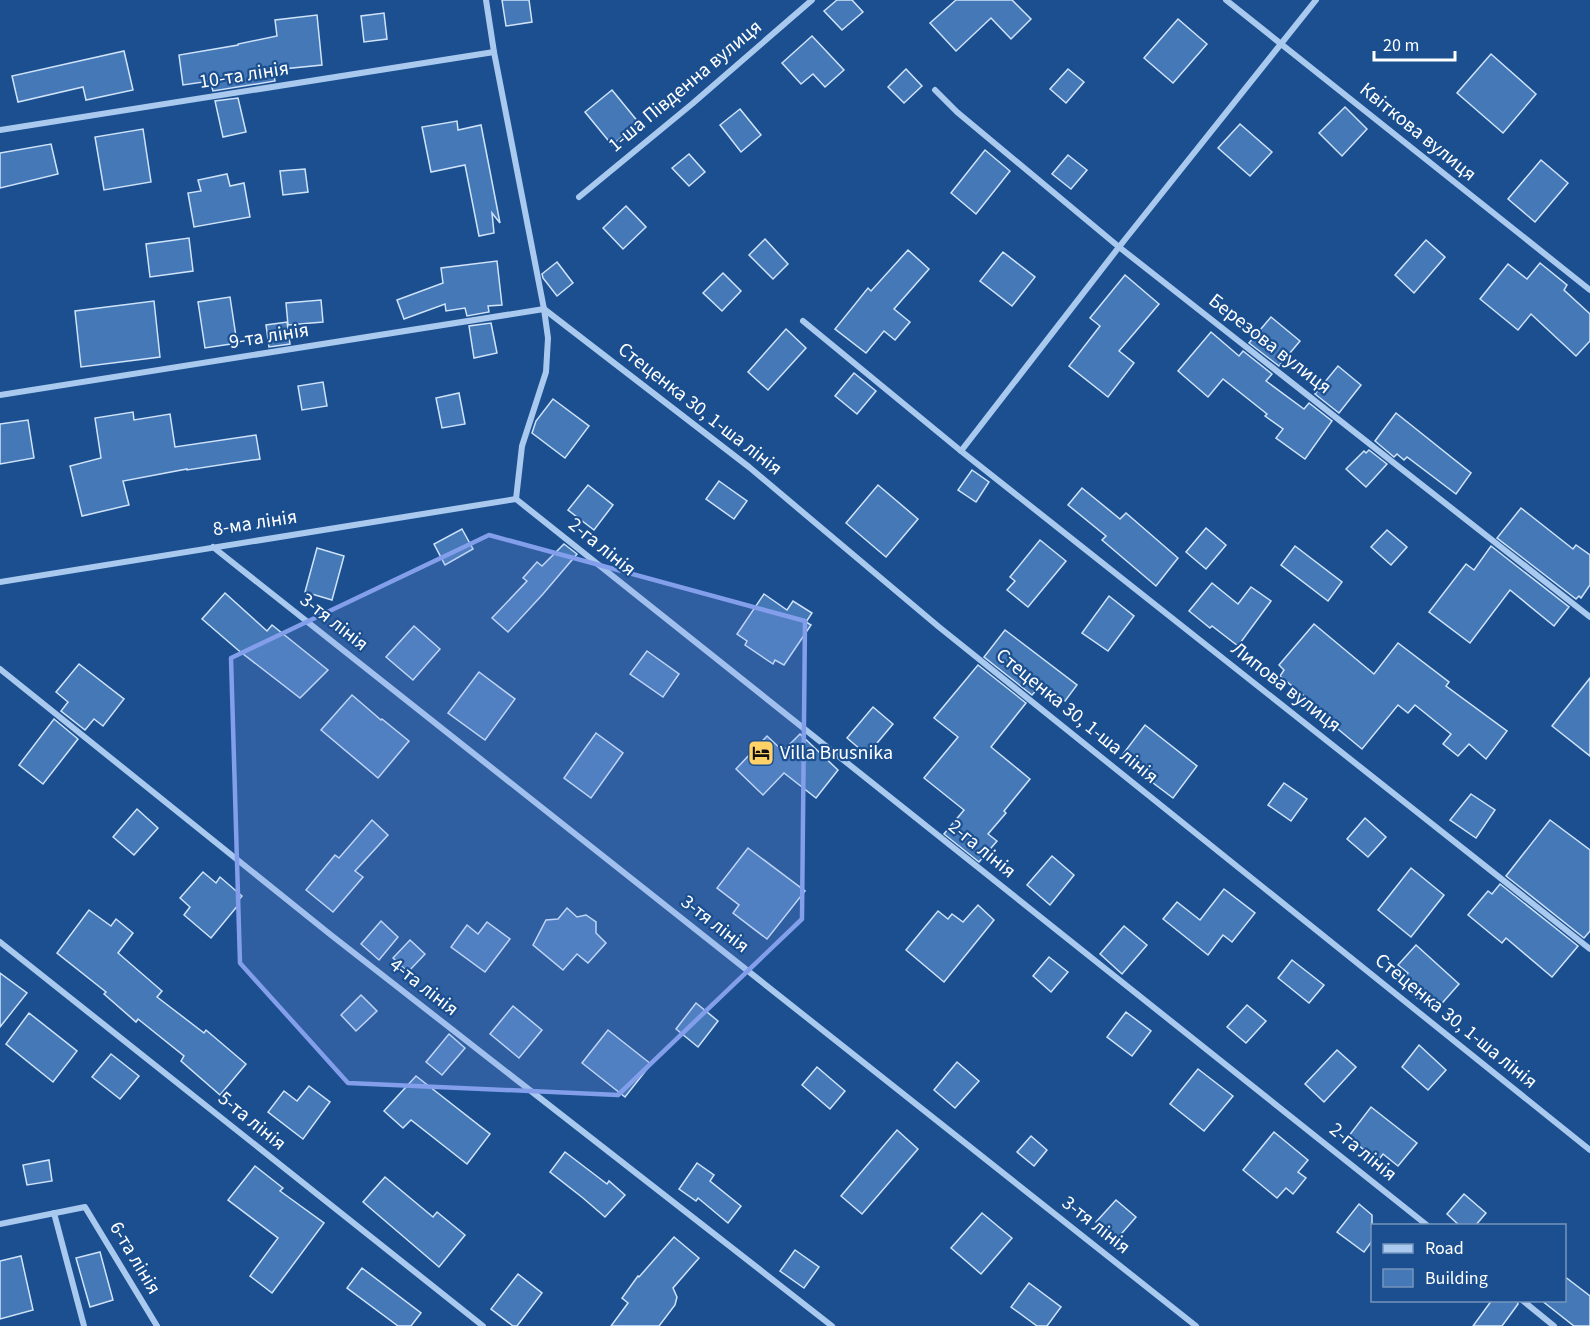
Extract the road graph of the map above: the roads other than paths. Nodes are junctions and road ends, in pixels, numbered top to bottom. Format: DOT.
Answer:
graph roads {
  1 [pos="486,0"];
  2 [pos="812,0"];
  3 [pos="1226,0"];
  4 [pos="1317,0"];
  5 [pos="1282,45"];
  6 [pos="494,52"];
  7 [pos="935,90"];
  8 [pos="0,130"];
  9 [pos="579,197"];
  10 [pos="1119,247"];
  11 [pos="1590,290"];
  12 [pos="544,309"];
  13 [pos="803,321"];
  14 [pos="0,395"];
  15 [pos="961,451"];
  16 [pos="516,499"];
  17 [pos="213,547"];
  18 [pos="0,582"];
  19 [pos="1590,617"];
  20 [pos="0,669"];
  21 [pos="0,942"];
  22 [pos="1590,948"];
  23 [pos="1590,1150"];
  24 [pos="54,1213"];
  25 [pos="0,1224"];
  26 [pos="1425,1224"];
  27 [pos="1524,1302"];
  28 [pos="84,1326"];
  29 [pos="157,1326"];
  30 [pos="483,1326"];
  31 [pos="832,1326"];
  32 [pos="1196,1326"];
  33 [pos="1554,1326"];
  1 -- 6 [label="street"];
  2 -- 9 [label="street, 1-ша Південна вулиця"];
  3 -- 5 [label="street, Квіткова вулиця"];
  4 -- 5 [label="street"];
  5 -- 10 [label="street"];
  5 -- 11 [label="street, Квіткова вулиця"];
  6 -- 8 [label="street, 10-та лінія"];
  6 -- 12 [label="street"];
  7 -- 10 [label="street, Березова вулиця"];
  10 -- 15 [label="street"];
  10 -- 19 [label="street, Березова вулиця"];
  12 -- 14 [label="street, 9-та лінія"];
  12 -- 16 [label="street"];
  12 -- 23 [label="street, Стеценка 30, 1-ша лінія"];
  13 -- 15 [label="street, Липова вулиця"];
  15 -- 22 [label="street, Липова вулиця"];
  16 -- 17 [label="street, 8-ма лінія"];
  16 -- 26 [label="street, 2-га лінія"];
  17 -- 18 [label="street, 8-ма лінія"];
  17 -- 32 [label="street, 3-тя лінія"];
  20 -- 31 [label="street, 4-та лінія"];
  21 -- 30 [label="street, 5-та лінія"];
  24 -- 25 [label="street"];
  24 -- 28 [label="street"];
  24 -- 29 [label="street, 6-та лінія"];
  27 -- 33 [label="street"];
}
